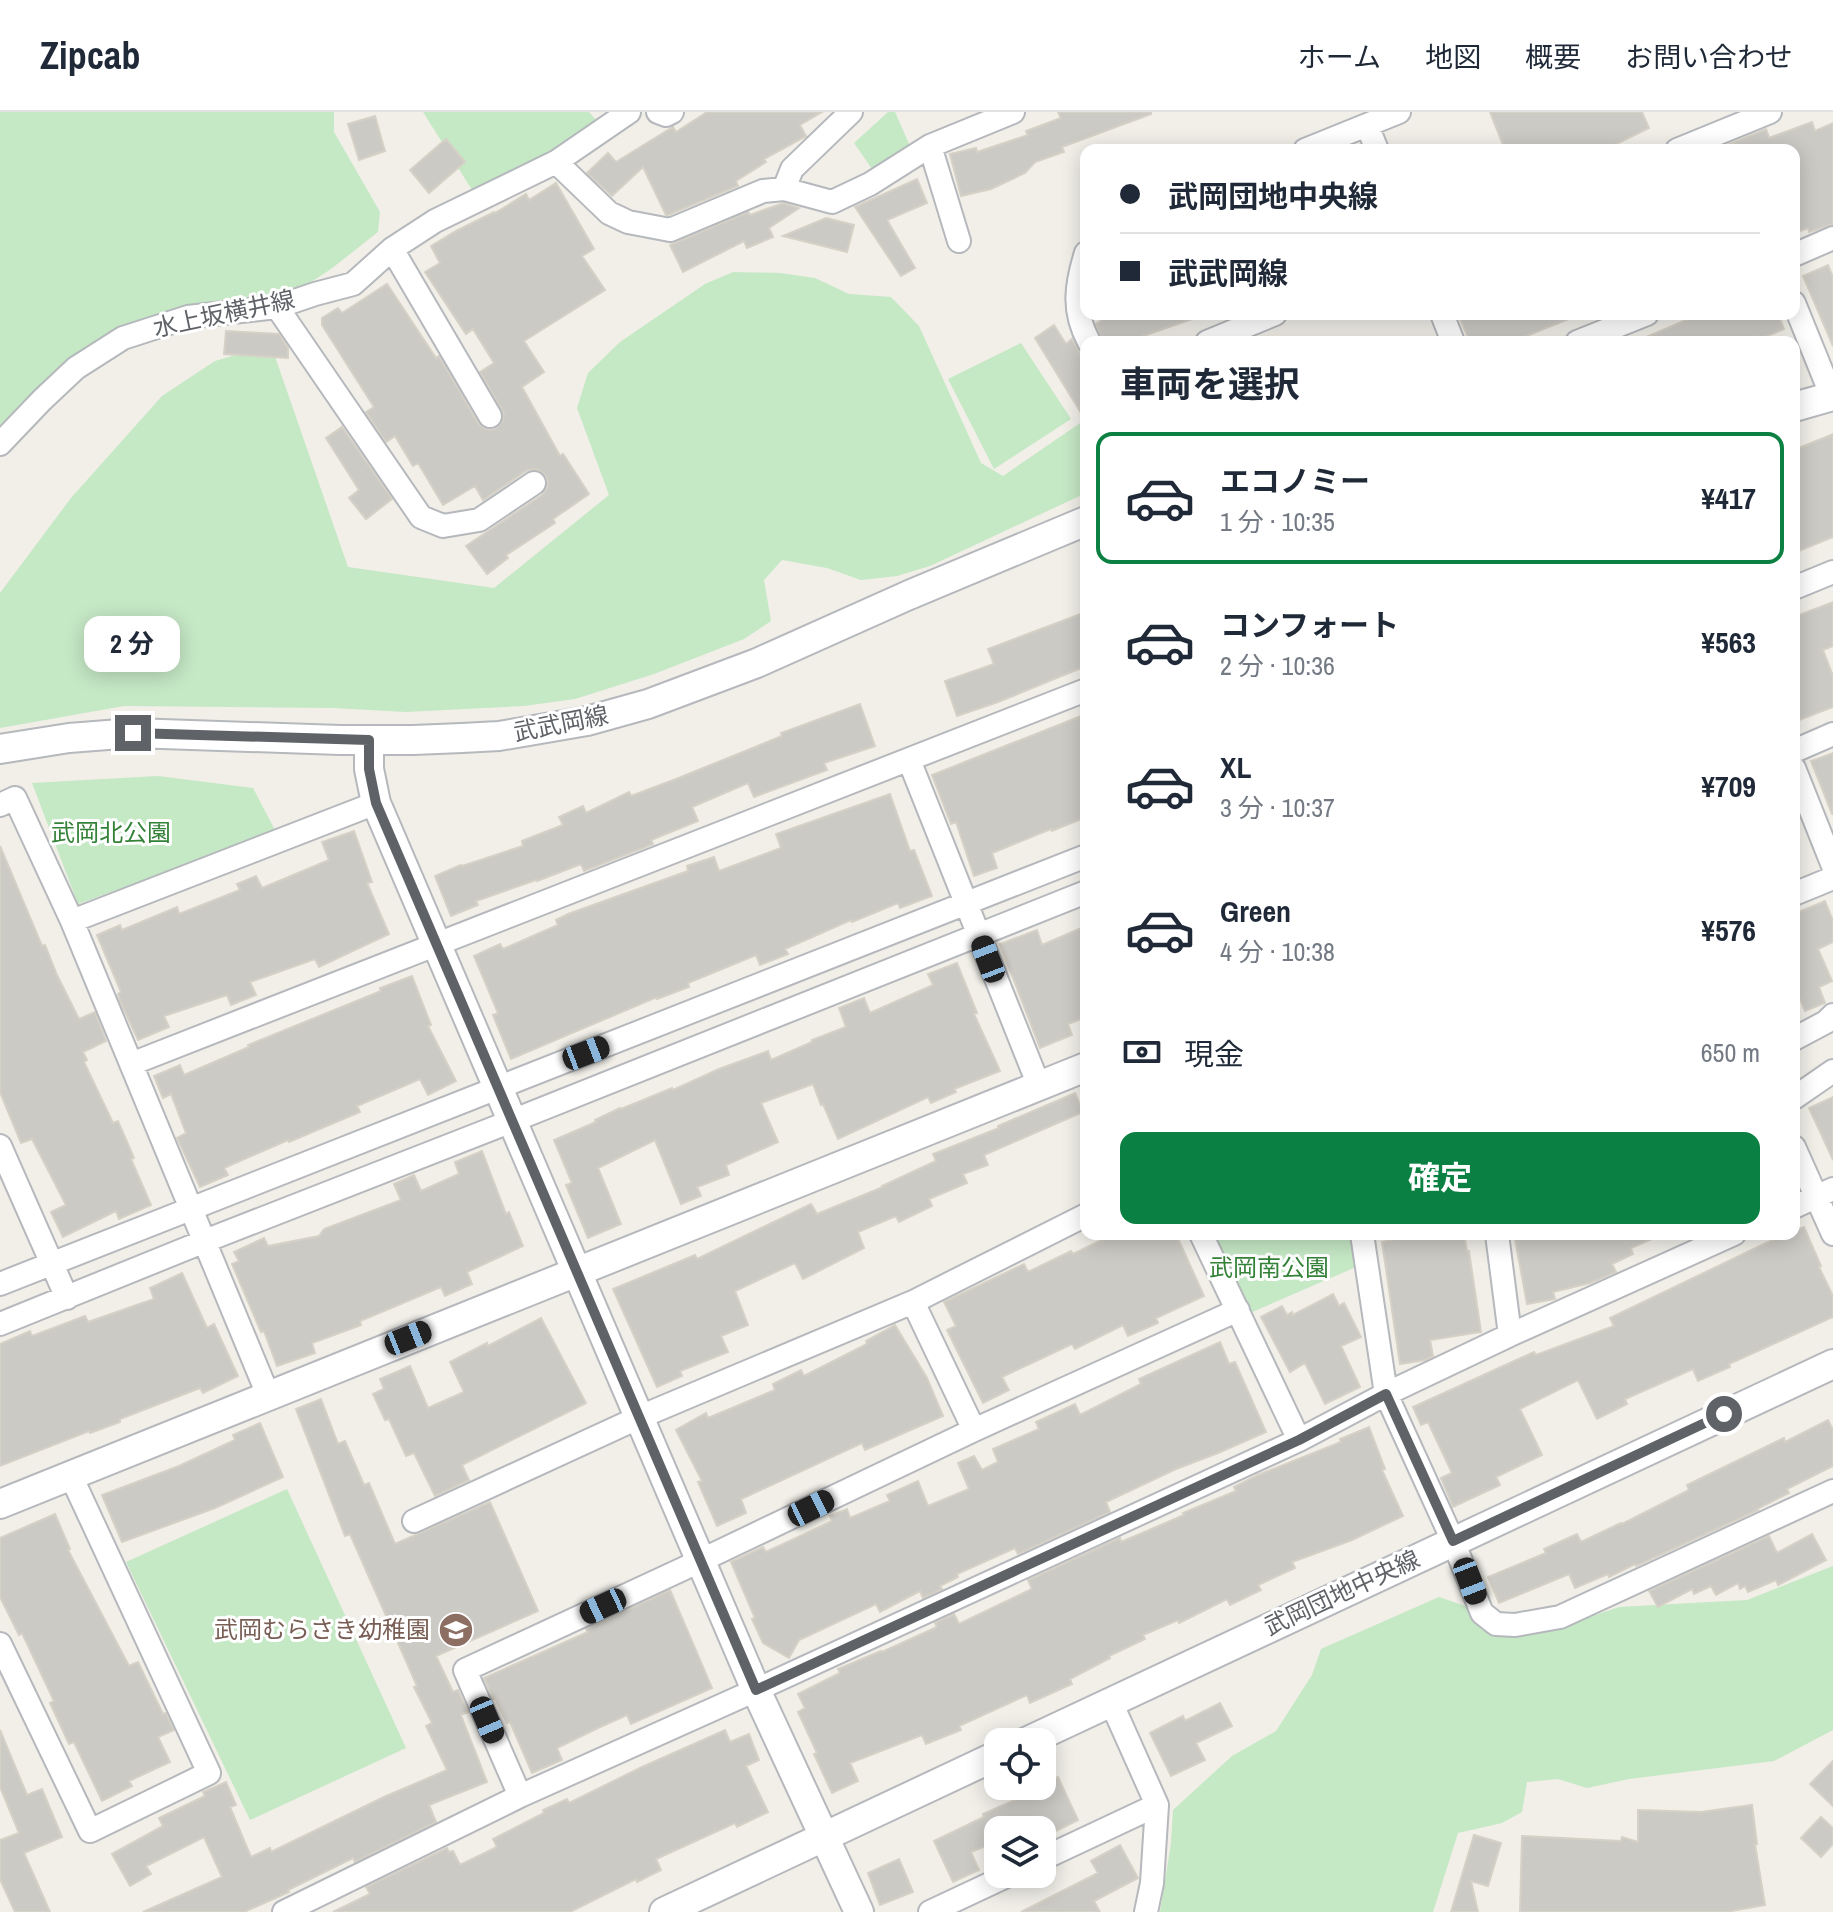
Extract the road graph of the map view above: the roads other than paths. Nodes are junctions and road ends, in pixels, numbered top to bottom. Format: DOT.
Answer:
graph roads {
  1 [pos="629,112"];
  2 [pos="658,112"];
  3 [pos="672,112"];
  4 [pos="851,112"];
  5 [pos="1013,112"];
  6 [pos="1399,112"];
  7 [pos="1770,112"];
  8 [pos="1367,125"];
  9 [pos="1320,144"];
  10 [pos="1375,144"];
  11 [pos="1692,144"];
  12 [pos="930,146"];
  13 [pos="556,162"];
  14 [pos="784,189"];
  15 [pos="1833,238"];
  16 [pos="959,241"];
  17 [pos="392,249"];
  18 [pos="1800,252"];
  19 [pos="1080,273"];
  20 [pos="277,307"];
  21 [pos="1800,318"];
  22 [pos="1080,319"];
  23 [pos="1260,320"];
  24 [pos="1632,320"];
  25 [pos="1222,336"];
  26 [pos="1592,336"];
  27 [pos="1832,397"];
  28 [pos="1800,405"];
  29 [pos="490,416"];
  30 [pos="0,444"];
  31 [pos="534,483"];
  32 [pos="1080,524"];
  33 [pos="1833,572"];
  34 [pos="1800,586"];
  35 [pos="1080,692"];
  36 [pos="1833,734"];
  37 [pos="369,740"];
  38 [pos="14,746"];
  39 [pos="1800,748"];
  40 [pos="909,760"];
  41 [pos="1800,783"];
  42 [pos="376,803"];
  43 [pos="0,805"];
  44 [pos="1080,858"];
  45 [pos="1833,866"];
  46 [pos="1833,878"];
  47 [pos="1800,892"];
  48 [pos="1080,894"];
  49 [pos="965,903"];
  50 [pos="72,921"];
  51 [pos="978,934"];
  52 [pos="438,945"];
  53 [pos="1833,1015"];
  54 [pos="1800,1036"];
  55 [pos="131,1064"];
  56 [pos="1080,1069"];
  57 [pos="1833,1071"];
  58 [pos="1039,1086"];
  59 [pos="498,1088"];
  60 [pos="1800,1094"];
  61 [pos="512,1121"];
  62 [pos="0,1146"];
  63 [pos="1800,1156"];
  64 [pos="1824,1193"];
  65 [pos="1800,1204"];
  66 [pos="191,1210"];
  67 [pos="1080,1218"];
  68 [pos="1833,1234"];
  69 [pos="1204,1240"];
  70 [pos="1363,1240"];
  71 [pos="1498,1240"];
  72 [pos="1721,1240"];
  73 [pos="205,1241"];
  74 [pos="52,1263"];
  75 [pos="577,1271"];
  76 [pos="0,1284"];
  77 [pos="67,1298"];
  78 [pos="913,1302"];
  79 [pos="1238,1310"];
  80 [pos="0,1324"];
  81 [pos="1510,1335"];
  82 [pos="1833,1364"];
  83 [pos="1386,1394"];
  84 [pos="268,1395"];
  85 [pos="640,1417"];
  86 [pos="974,1430"];
  87 [pos="1299,1440"];
  88 [pos="71,1476"];
  89 [pos="1833,1491"];
  90 [pos="0,1504"];
  91 [pos="414,1521"];
  92 [pos="1453,1541"];
  93 [pos="702,1560"];
  94 [pos="0,1644"];
  95 [pos="756,1690"];
  96 [pos="1111,1702"];
  97 [pos="1056,1728"];
  98 [pos="984,1762"];
  99 [pos="520,1796"];
  100 [pos="1157,1805"];
  101 [pos="824,1838"];
  102 [pos="1056,1852"];
  103 [pos="984,1887"];
  104 [pos="284,1912"];
  105 [pos="664,1912"];
  106 [pos="859,1912"];
  107 [pos="930,1912"];
  108 [pos="1146,1912"];
  1 -- 13 [label="street, 水上坂横井線"];
  2 -- 3 [label="street"];
  4 -- 14 [label="street"];
  5 -- 12 [label="street"];
  6 -- 8 [label="street"];
  7 -- 11 [label="street"];
  8 -- 9 [label="street"];
  8 -- 10 [label="street"];
  12 -- 14 [label="street"];
  12 -- 16 [label="street"];
  13 -- 14 [label="street"];
  13 -- 17 [label="street, 水上坂横井線"];
  15 -- 18 [label="street"];
  17 -- 20 [label="street, 水上坂横井線"];
  17 -- 29 [label="street"];
  19 -- 22 [label="street"];
  20 -- 30 [label="street, 水上坂横井線"];
  20 -- 31 [label="street"];
  21 -- 27 [label="street"];
  23 -- 25 [label="street"];
  24 -- 26 [label="street"];
  27 -- 28 [label="street"];
  32 -- 37 [label="street, 武武岡線"];
  33 -- 34 [label="street"];
  35 -- 40 [label="street"];
  36 -- 39 [label="street"];
  37 -- 38 [label="street, 武武岡線"];
  37 -- 42 [label="street"];
  40 -- 49 [label="street"];
  40 -- 52 [label="street"];
  41 -- 45 [label="street"];
  42 -- 50 [label="street"];
  42 -- 52 [label="street"];
  43 -- 50 [label="street"];
  44 -- 49 [label="street"];
  46 -- 47 [label="street"];
  48 -- 51 [label="street"];
  49 -- 51 [label="street"];
  49 -- 59 [label="street"];
  50 -- 55 [label="street"];
  51 -- 58 [label="street"];
  51 -- 61 [label="street"];
  52 -- 55 [label="street"];
  52 -- 59 [label="street"];
  53 -- 54 [label="street"];
  55 -- 66 [label="street"];
  56 -- 58 [label="street"];
  57 -- 60 [label="street"];
  58 -- 75 [label="street"];
  59 -- 61 [label="street"];
  59 -- 66 [label="street"];
  61 -- 73 [label="street"];
  61 -- 75 [label="street"];
  62 -- 74 [label="street"];
  63 -- 64 [label="street"];
  64 -- 65 [label="street"];
  64 -- 68 [label="street"];
  66 -- 73 [label="street"];
  66 -- 74 [label="street"];
  67 -- 78 [label="street"];
  69 -- 79 [label="street"];
  70 -- 83 [label="street"];
  71 -- 81 [label="street"];
  72 -- 81 [label="street"];
  73 -- 77 [label="street"];
  73 -- 84 [label="street"];
  74 -- 76 [label="street"];
  74 -- 77 [label="street"];
  75 -- 84 [label="street"];
  75 -- 85 [label="street"];
  77 -- 80 [label="street"];
  78 -- 85 [label="street"];
  78 -- 86 [label="street"];
  79 -- 86 [label="street"];
  79 -- 87 [label="street"];
  81 -- 83 [label="street"];
  82 -- 92 [label="street, 武岡団地中央線"];
  83 -- 87 [label="street"];
  83 -- 92 [label="street"];
  84 -- 88 [label="street"];
  85 -- 91 [label="street"];
  85 -- 93 [label="street"];
  86 -- 93 [label="street"];
  87 -- 95 [label="street"];
  88 -- 90 [label="street"];
  88 -- 94 [label="street"];
  89 -- 92 [label="street"];
  92 -- 96 [label="street, 武岡団地中央線"];
  93 -- 95 [label="street"];
  93 -- 99 [label="street"];
  95 -- 99 [label="street"];
  95 -- 101 [label="street"];
  96 -- 97 [label="street, 武岡団地中央線"];
  96 -- 100 [label="street"];
  98 -- 101 [label="street"];
  99 -- 104 [label="street"];
  100 -- 102 [label="street"];
  100 -- 108 [label="street"];
  101 -- 105 [label="street"];
  101 -- 106 [label="street"];
  103 -- 107 [label="street"];
}
